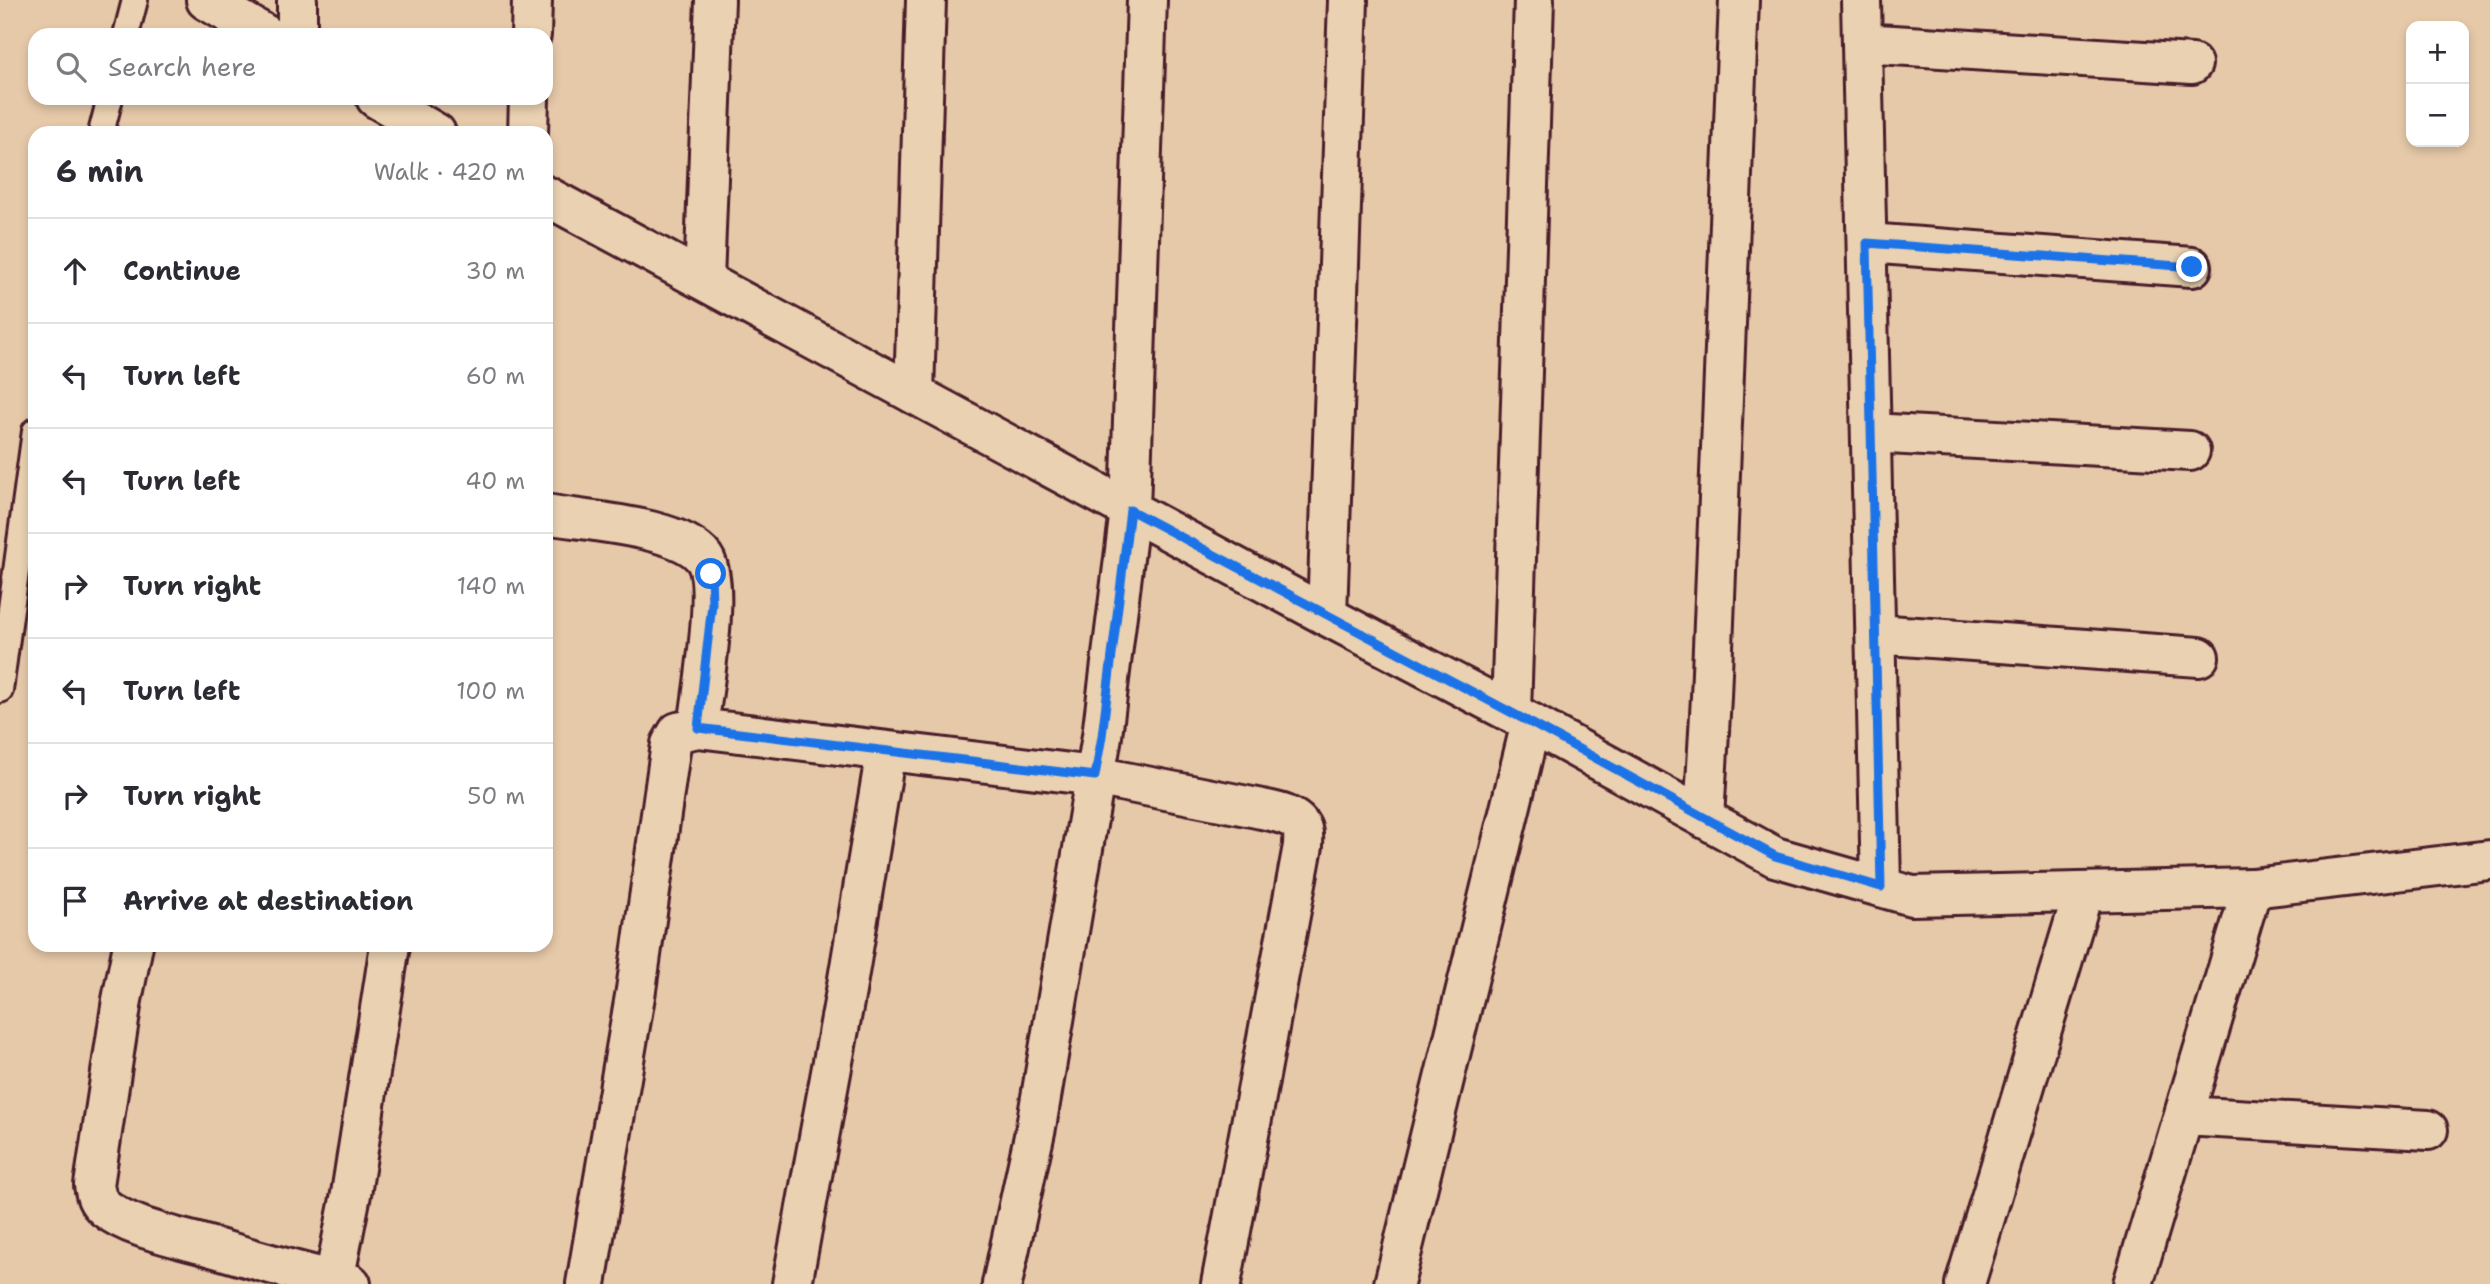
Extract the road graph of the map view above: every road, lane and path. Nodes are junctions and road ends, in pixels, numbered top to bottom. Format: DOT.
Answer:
graph roads {
  1 [pos="135,0"];
  2 [pos="205,0"];
  3 [pos="298,0"];
  4 [pos="532,0"];
  5 [pos="715,0"];
  6 [pos="926,0"];
  7 [pos="1147,0"];
  8 [pos="1348,0"];
  9 [pos="1534,0"];
  10 [pos="1739,0"];
  11 [pos="1861,0"];
  12 [pos="128,28"];
  13 [pos="254,28"];
  14 [pos="297,28"];
  15 [pos="531,28"];
  16 [pos="1862,43"];
  17 [pos="2192,64"];
  18 [pos="108,105"];
  19 [pos="388,105"];
  20 [pos="529,105"];
  21 [pos="103,126"];
  22 [pos="424,126"];
  23 [pos="528,126"];
  24 [pos="553,200"];
  25 [pos="1867,243"];
  26 [pos="2192,267"];
  27 [pos="704,280"];
  28 [pos="914,394"];
  29 [pos="1871,433"];
  30 [pos="2190,451"];
  31 [pos="28,483"];
  32 [pos="1130,510"];
  33 [pos="553,515"];
  34 [pos="1327,616"];
  35 [pos="1875,634"];
  36 [pos="2199,657"];
  37 [pos="0,690"];
  38 [pos="1521,717"];
  39 [pos="698,728"];
  40 [pos="886,751"];
  41 [pos="1095,776"];
  42 [pos="1704,818"];
  43 [pos="2490,860"];
  44 [pos="1881,887"];
  45 [pos="2252,888"];
  46 [pos="2083,892"];
  47 [pos="132,952"];
  48 [pos="389,952"];
  49 [pos="2183,1116"];
  50 [pos="2428,1130"];
  51 [pos="343,1282"];
  52 [pos="586,1284"];
  53 [pos="792,1284"];
  54 [pos="1002,1284"];
  55 [pos="1222,1284"];
  56 [pos="1394,1284"];
  57 [pos="1965,1284"];
  58 [pos="2133,1284"];
  1 -- 12 [label="lane"];
  2 -- 13 [label="street"];
  3 -- 14 [label="street"];
  4 -- 15 [label="street"];
  5 -- 27 [label="street"];
  6 -- 28 [label="street"];
  7 -- 32 [label="street"];
  8 -- 34 [label="street"];
  9 -- 38 [label="street"];
  10 -- 42 [label="street"];
  11 -- 16 [label="street"];
  16 -- 17 [label="street"];
  16 -- 25 [label="street"];
  18 -- 21 [label="lane"];
  19 -- 22 [label="street"];
  20 -- 23 [label="street"];
  24 -- 27 [label="street"];
  25 -- 26 [label="street"];
  25 -- 29 [label="street"];
  27 -- 28 [label="street"];
  28 -- 32 [label="street"];
  29 -- 30 [label="street"];
  29 -- 35 [label="street"];
  31 -- 37 [label="lane"];
  32 -- 34 [label="street"];
  32 -- 41 [label="street"];
  33 -- 39 [label="street"];
  34 -- 38 [label="street"];
  35 -- 36 [label="street"];
  35 -- 44 [label="street"];
  38 -- 42 [label="street"];
  38 -- 56 [label="street"];
  39 -- 40 [label="street"];
  39 -- 52 [label="street"];
  40 -- 41 [label="street"];
  40 -- 53 [label="street"];
  41 -- 54 [label="street"];
  41 -- 55 [label="street"];
  42 -- 44 [label="street"];
  43 -- 45 [label="street"];
  44 -- 46 [label="street"];
  45 -- 46 [label="street"];
  45 -- 49 [label="street"];
  46 -- 57 [label="street"];
  47 -- 51 [label="street"];
  48 -- 51 [label="street"];
  49 -- 50 [label="street"];
  49 -- 58 [label="street"];
}
